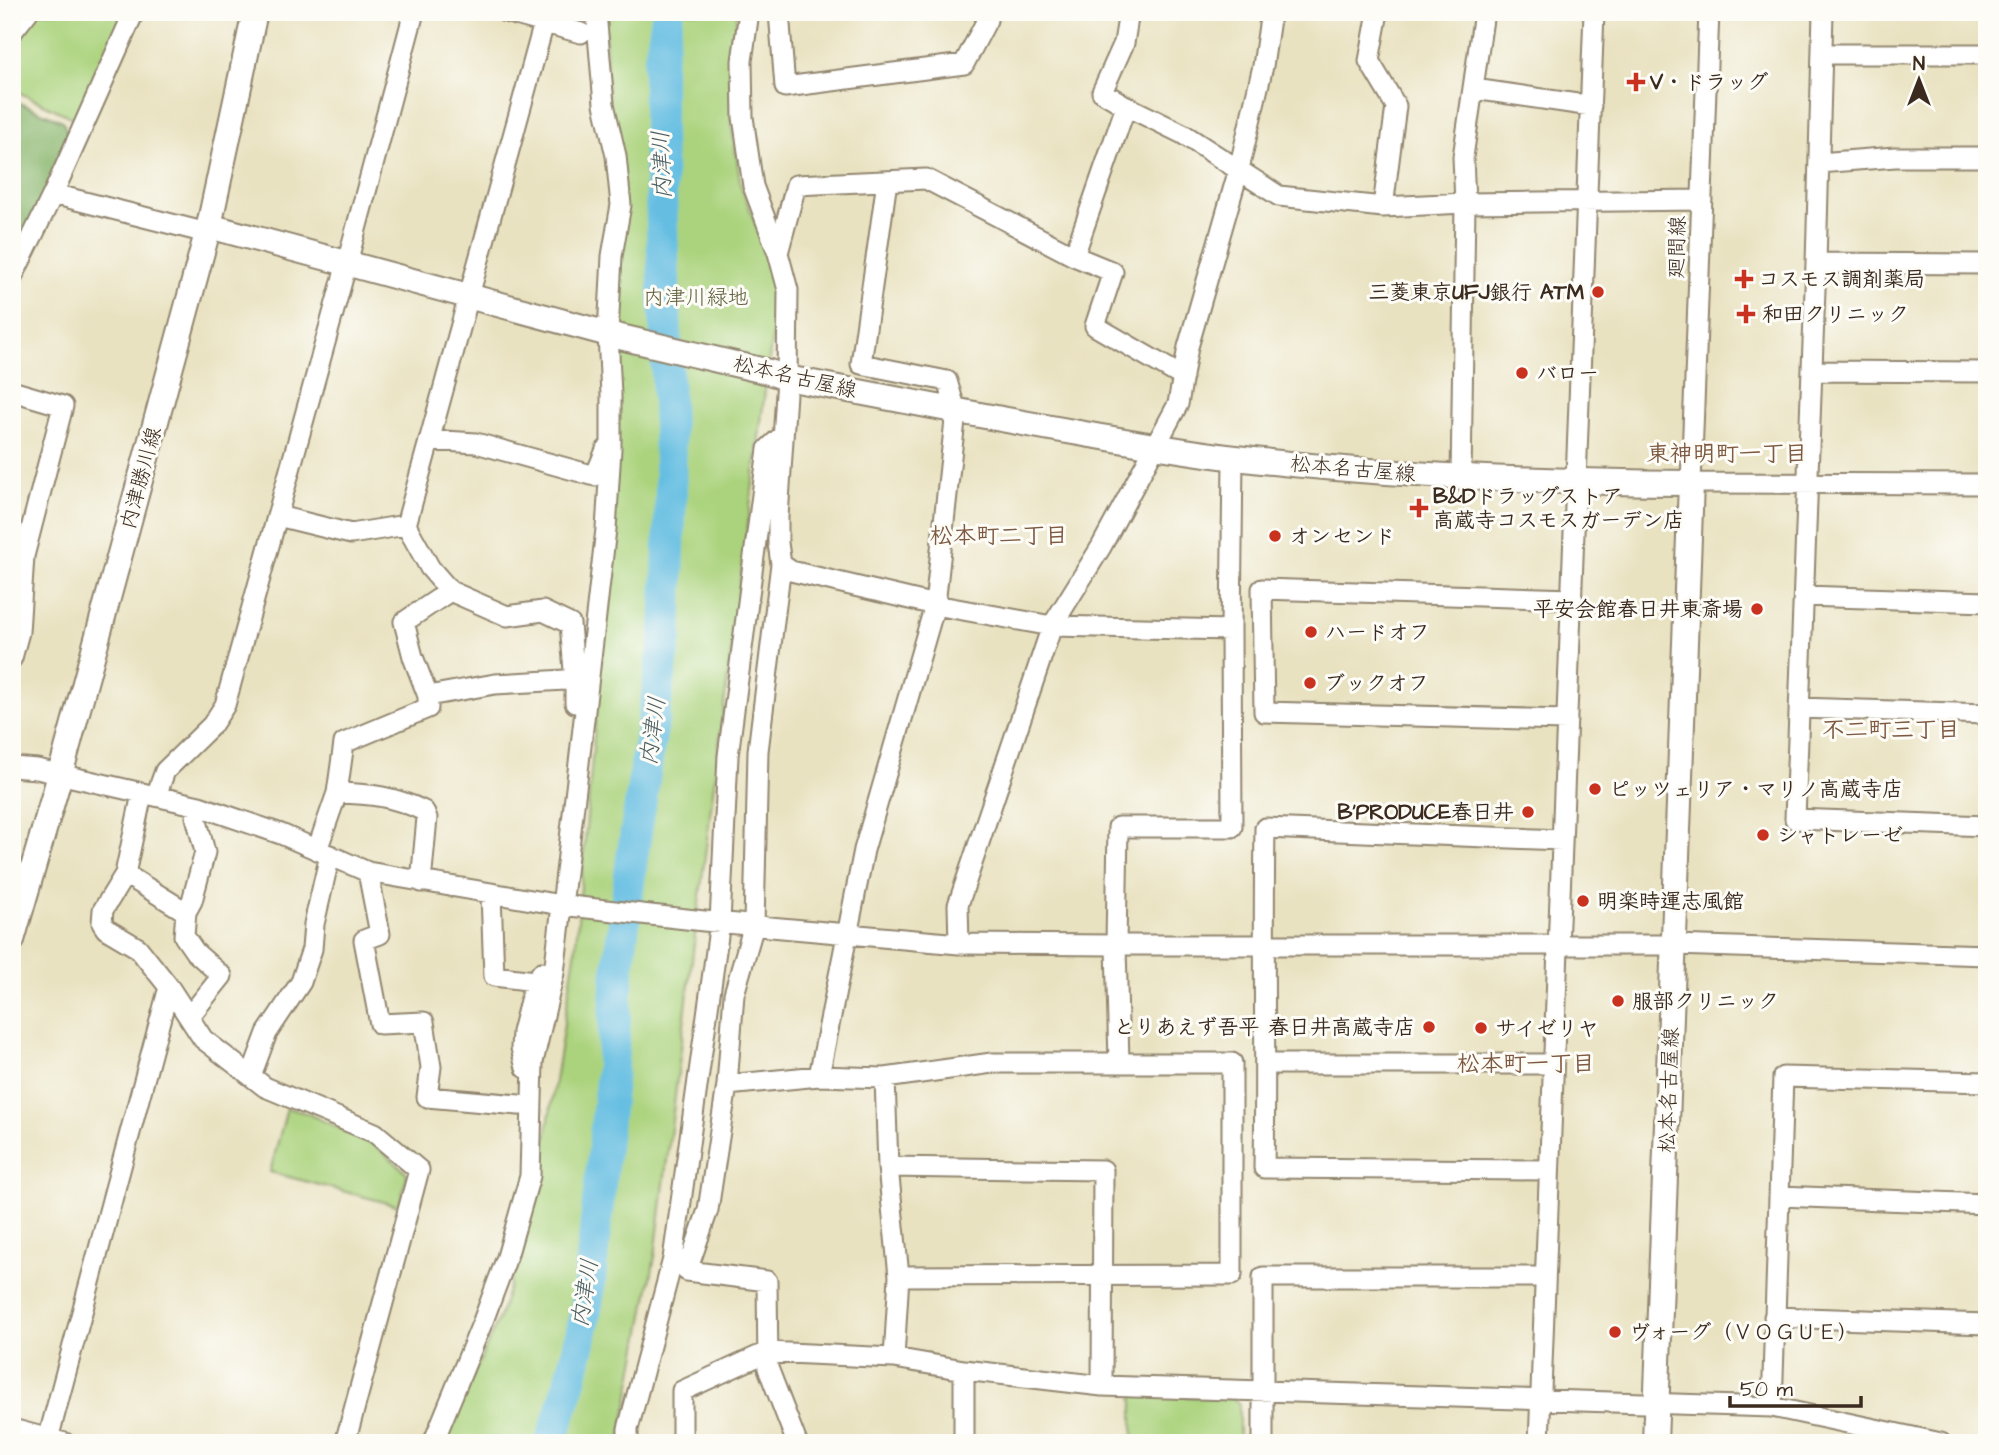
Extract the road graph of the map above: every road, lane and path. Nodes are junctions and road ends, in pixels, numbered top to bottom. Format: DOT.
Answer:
graph roads {
  1 [pos="28,12"];
  2 [pos="134,12"];
  3 [pos="255,12"];
  4 [pos="414,12"];
  5 [pos="505,12"];
  6 [pos="596,12"];
  7 [pos="749,12"];
  8 [pos="779,12"];
  9 [pos="987,12"];
  10 [pos="1129,12"];
  11 [pos="1271,12"];
  12 [pos="1378,12"];
  13 [pos="1484,12"];
  14 [pos="1594,12"];
  15 [pos="1709,12"];
  16 [pos="1823,12"];
  17 [pos="544,23"];
  18 [pos="12,32"];
  19 [pos="581,33"];
  20 [pos="1822,54"];
  21 [pos="1987,54"];
  22 [pos="1474,89"];
  23 [pos="1126,106"];
  24 [pos="1591,106"];
  25 [pos="1987,157"];
  26 [pos="1819,163"];
  27 [pos="1239,169"];
  28 [pos="887,181"];
  29 [pos="53,194"];
  30 [pos="1702,200"];
  31 [pos="1586,201"];
  32 [pos="1465,203"];
  33 [pos="1383,207"];
  34 [pos="208,230"];
  35 [pos="778,253"];
  36 [pos="1074,256"];
  37 [pos="347,263"];
  38 [pos="1816,263"];
  39 [pos="1987,264"];
  40 [pos="12,278"];
  41 [pos="468,296"];
  42 [pos="612,335"];
  43 [pos="1812,370"];
  44 [pos="1987,372"];
  45 [pos="778,375"];
  46 [pos="1183,377"];
  47 [pos="12,391"];
  48 [pos="956,411"];
  49 [pos="783,435"];
  50 [pos="429,440"];
  51 [pos="1157,447"];
  52 [pos="611,449"];
  53 [pos="1233,458"];
  54 [pos="1461,478"];
  55 [pos="1577,482"];
  56 [pos="1691,483"];
  57 [pos="1808,483"];
  58 [pos="1987,484"];
  59 [pos="278,516"];
  60 [pos="406,524"];
  61 [pos="18,556"];
  62 [pos="781,564"];
  63 [pos="450,591"];
  64 [pos="1804,596"];
  65 [pos="1573,599"];
  66 [pos="1987,602"];
  67 [pos="935,605"];
  68 [pos="1052,625"];
  69 [pos="1231,631"];
  70 [pos="12,658"];
  71 [pos="575,682"];
  72 [pos="428,696"];
  73 [pos="1800,708"];
  74 [pos="1987,714"];
  75 [pos="1567,720"];
  76 [pos="580,756"];
  77 [pos="12,767"];
  78 [pos="60,775"];
  79 [pos="337,793"];
  80 [pos="149,795"];
  81 [pos="199,806"];
  82 [pos="1987,826"];
  83 [pos="1562,840"];
  84 [pos="323,852"];
  85 [pos="368,872"];
  86 [pos="125,874"];
  87 [pos="421,882"];
  88 [pos="491,894"];
  89 [pos="567,906"];
  90 [pos="186,912"];
  91 [pos="712,921"];
  92 [pos="754,925"];
  93 [pos="848,932"];
  94 [pos="12,940"];
  95 [pos="959,943"];
  96 [pos="1263,944"];
  97 [pos="1558,944"];
  98 [pos="1116,945"];
  99 [pos="1674,945"];
  100 [pos="556,954"];
  101 [pos="1987,955"];
  102 [pos="535,981"];
  103 [pos="169,987"];
  104 [pos="189,1017"];
  105 [pos="1119,1063"];
  106 [pos="1266,1064"];
  107 [pos="1553,1064"];
  108 [pos="529,1065"];
  109 [pos="251,1076"];
  110 [pos="819,1076"];
  111 [pos="885,1078"];
  112 [pos="1987,1082"];
  113 [pos="727,1085"];
  114 [pos="519,1105"];
  115 [pos="531,1129"];
  116 [pos="888,1167"];
  117 [pos="1549,1170"];
  118 [pos="1779,1196"];
  119 [pos="1987,1204"];
  120 [pos="899,1276"];
  121 [pos="1102,1276"];
  122 [pos="1545,1277"];
  123 [pos="1774,1317"];
  124 [pos="1987,1324"];
  125 [pos="767,1352"];
  126 [pos="894,1358"];
  127 [pos="964,1370"];
  128 [pos="1102,1386"];
  129 [pos="1262,1391"];
  130 [pos="1540,1400"];
  131 [pos="1657,1403"];
  132 [pos="1772,1407"];
  133 [pos="12,1429"];
  134 [pos="53,1441"];
  135 [pos="345,1443"];
  136 [pos="433,1443"];
  137 [pos="628,1443"];
  138 [pos="682,1443"];
  139 [pos="797,1443"];
  140 [pos="964,1443"];
  141 [pos="1263,1443"];
  142 [pos="1539,1443"];
  143 [pos="1655,1443"];
  144 [pos="1941,1443"];
  1 -- 18 [label="street"];
  2 -- 29 [label="street"];
  3 -- 34 [label="main road, 内津勝川線"];
  4 -- 37 [label="street"];
  5 -- 17 [label="street"];
  6 -- 42 [label="street"];
  7 -- 35 [label="street"];
  8 -- 9 [label="street"];
  10 -- 23 [label="street"];
  11 -- 27 [label="street"];
  12 -- 33 [label="street"];
  13 -- 22 [label="street"];
  14 -- 24 [label="street"];
  15 -- 30 [label="street, 廻間線"];
  16 -- 20 [label="street"];
  17 -- 19 [label="street"];
  17 -- 41 [label="street"];
  20 -- 21 [label="street"];
  20 -- 26 [label="street"];
  22 -- 24 [label="street"];
  22 -- 32 [label="street"];
  23 -- 27 [label="street"];
  23 -- 36 [label="street"];
  24 -- 31 [label="street"];
  25 -- 26 [label="street"];
  26 -- 38 [label="street"];
  27 -- 33 [label="street"];
  27 -- 46 [label="street"];
  28 -- 35 [label="street"];
  28 -- 36 [label="street"];
  28 -- 48 [label="street"];
  29 -- 34 [label="street"];
  29 -- 40 [label="street"];
  30 -- 31 [label="street"];
  30 -- 56 [label="street, 廻間線"];
  31 -- 32 [label="street"];
  31 -- 55 [label="street"];
  32 -- 33 [label="street"];
  32 -- 54 [label="street"];
  34 -- 37 [label="main road, 松本名古屋線"];
  34 -- 78 [label="main road, 内津勝川線"];
  35 -- 45 [label="street"];
  36 -- 46 [label="street"];
  37 -- 41 [label="main road, 松本名古屋線"];
  37 -- 59 [label="street"];
  38 -- 39 [label="street"];
  38 -- 43 [label="street"];
  41 -- 42 [label="main road, 松本名古屋線"];
  41 -- 50 [label="street"];
  42 -- 45 [label="main road, 松本名古屋線"];
  42 -- 52 [label="street"];
  43 -- 44 [label="street"];
  43 -- 57 [label="street"];
  45 -- 48 [label="main road, 松本名古屋線"];
  45 -- 49 [label="street"];
  46 -- 51 [label="street"];
  47 -- 61 [label="street"];
  48 -- 51 [label="main road, 松本名古屋線"];
  48 -- 67 [label="street"];
  49 -- 62 [label="street"];
  49 -- 91 [label="street"];
  50 -- 52 [label="street"];
  50 -- 60 [label="street"];
  51 -- 53 [label="main road, 松本名古屋線"];
  51 -- 68 [label="street"];
  52 -- 76 [label="street"];
  53 -- 54 [label="main road, 松本名古屋線"];
  53 -- 69 [label="street"];
  54 -- 55 [label="main road, 松本名古屋線"];
  55 -- 56 [label="main road, 松本名古屋線"];
  55 -- 65 [label="street"];
  56 -- 57 [label="street"];
  56 -- 99 [label="main road, 松本名古屋線"];
  57 -- 58 [label="street"];
  57 -- 64 [label="street"];
  59 -- 60 [label="street"];
  59 -- 80 [label="street"];
  60 -- 63 [label="street"];
  61 -- 70 [label="street"];
  62 -- 67 [label="street"];
  62 -- 92 [label="street"];
  63 -- 71 [label="street"];
  63 -- 72 [label="street"];
  64 -- 66 [label="street"];
  64 -- 73 [label="street"];
  65 -- 75 [label="street"];
  65 -- 75 [label="street"];
  67 -- 68 [label="street"];
  67 -- 93 [label="street"];
  68 -- 69 [label="street"];
  68 -- 95 [label="street"];
  69 -- 98 [label="street"];
  71 -- 72 [label="street"];
  71 -- 76 [label="street"];
  72 -- 79 [label="street"];
  73 -- 74 [label="street"];
  73 -- 82 [label="street"];
  75 -- 83 [label="street"];
  76 -- 89 [label="street"];
  77 -- 78 [label="street"];
  78 -- 80 [label="street"];
  78 -- 94 [label="main road, 内津勝川線"];
  79 -- 84 [label="street"];
  79 -- 87 [label="street"];
  80 -- 81 [label="street"];
  80 -- 86 [label="street"];
  81 -- 84 [label="street"];
  81 -- 90 [label="street"];
  83 -- 96 [label="street"];
  83 -- 97 [label="street"];
  84 -- 85 [label="street"];
  84 -- 109 [label="street"];
  85 -- 87 [label="street"];
  85 -- 114 [label="street"];
  86 -- 90 [label="street"];
  86 -- 103 [label="street"];
  87 -- 88 [label="street"];
  88 -- 89 [label="street"];
  88 -- 102 [label="street"];
  89 -- 91 [label="street"];
  89 -- 100 [label="street"];
  90 -- 104 [label="street"];
  91 -- 92 [label="street"];
  91 -- 137 [label="street"];
  92 -- 93 [label="street"];
  92 -- 113 [label="street"];
  93 -- 95 [label="street"];
  93 -- 110 [label="street"];
  95 -- 98 [label="street"];
  96 -- 97 [label="street"];
  96 -- 98 [label="street"];
  96 -- 106 [label="street"];
  97 -- 99 [label="street"];
  97 -- 107 [label="street"];
  98 -- 105 [label="street"];
  99 -- 101 [label="street"];
  99 -- 131 [label="main road, 松本名古屋線"];
  100 -- 102 [label="street"];
  100 -- 108 [label="street"];
  102 -- 108 [label="street"];
  103 -- 104 [label="street"];
  103 -- 134 [label="street"];
  104 -- 109 [label="street"];
  105 -- 111 [label="street"];
  105 -- 121 [label="street"];
  106 -- 107 [label="street"];
  106 -- 117 [label="street"];
  107 -- 117 [label="street"];
  108 -- 114 [label="street"];
  108 -- 115 [label="street"];
  109 -- 135 [label="street"];
  110 -- 111 [label="street"];
  110 -- 113 [label="street"];
  111 -- 116 [label="street"];
  112 -- 118 [label="street"];
  113 -- 125 [label="street"];
  114 -- 115 [label="street"];
  115 -- 136 [label="street"];
  116 -- 120 [label="street"];
  116 -- 121 [label="street"];
  117 -- 122 [label="street"];
  118 -- 119 [label="street"];
  118 -- 123 [label="street"];
  120 -- 121 [label="street"];
  120 -- 126 [label="street"];
  121 -- 128 [label="street"];
  122 -- 129 [label="street"];
  122 -- 130 [label="street"];
  123 -- 124 [label="street"];
  123 -- 132 [label="street"];
  125 -- 126 [label="street"];
  125 -- 138 [label="street"];
  125 -- 139 [label="street"];
  126 -- 127 [label="street"];
  127 -- 128 [label="street"];
  127 -- 140 [label="street"];
  128 -- 129 [label="street"];
  129 -- 130 [label="street"];
  129 -- 141 [label="street"];
  130 -- 131 [label="street"];
  130 -- 142 [label="street"];
  131 -- 132 [label="street"];
  131 -- 143 [label="main road, 松本名古屋線"];
  132 -- 144 [label="street"];
  133 -- 134 [label="street"];
}
